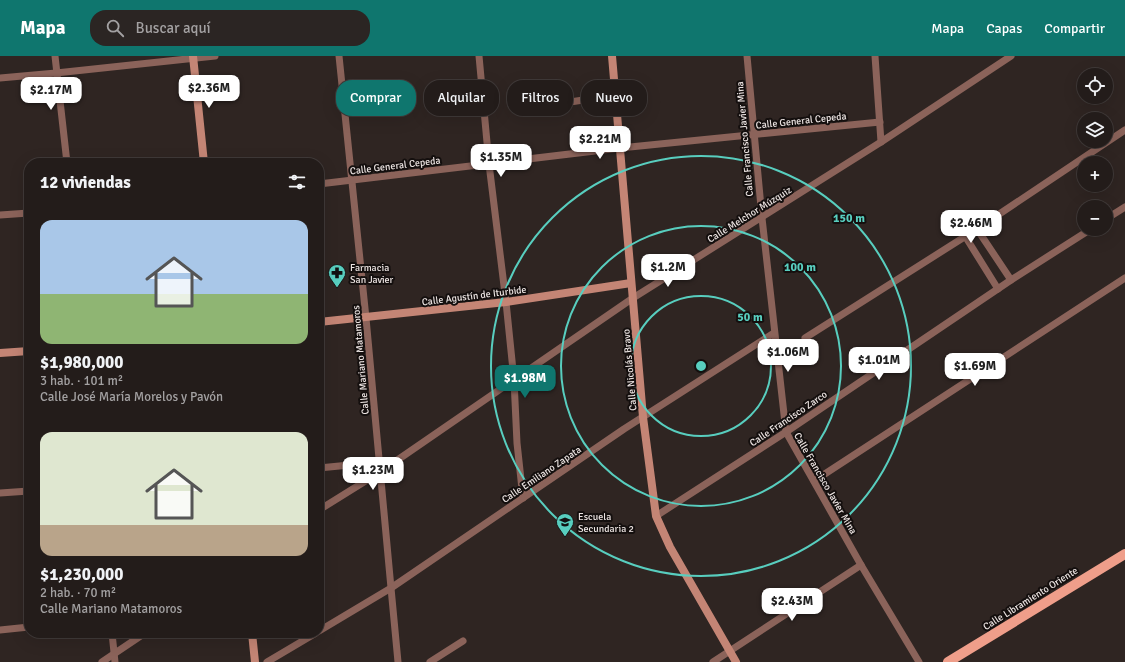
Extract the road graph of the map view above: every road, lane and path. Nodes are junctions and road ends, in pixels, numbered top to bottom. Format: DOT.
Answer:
graph roads {
  1 [pos="55,56"];
  2 [pos="215,56"];
  3 [pos="339,56"];
  4 [pos="479,56"];
  5 [pos="612,56"];
  6 [pos="747,56"];
  7 [pos="875,56"];
  8 [pos="1011,56"];
  9 [pos="193,57"];
  10 [pos="56,73"];
  11 [pos="0,78"];
  12 [pos="614,80"];
  13 [pos="618,116"];
  14 [pos="880,122"];
  15 [pos="1125,130"];
  16 [pos="754,135"];
  17 [pos="880,142"];
  18 [pos="620,148"];
  19 [pos="66,158"];
  20 [pos="203,158"];
  21 [pos="489,164"];
  22 [pos="352,181"];
  23 [pos="324,184"];
  24 [pos="1125,207"];
  25 [pos="24,213"];
  26 [pos="0,215"];
  27 [pos="1113,215"];
  28 [pos="762,218"];
  29 [pos="977,229"];
  30 [pos="965,236"];
  31 [pos="1080,236"];
  32 [pos="1125,278"];
  33 [pos="1011,280"];
  34 [pos="631,283"];
  35 [pos="998,289"];
  36 [pos="633,298"];
  37 [pos="506,302"];
  38 [pos="366,318"];
  39 [pos="324,322"];
  40 [pos="774,333"];
  41 [pos="805,338"];
  42 [pos="24,351"];
  43 [pos="0,353"];
  44 [pos="514,380"];
  45 [pos="643,417"];
  46 [pos="786,432"];
  47 [pos="380,462"];
  48 [pos="324,468"];
  49 [pos="380,472"];
  50 [pos="814,481"];
  51 [pos="24,491"];
  52 [pos="0,493"];
  53 [pos="523,498"];
  54 [pos="324,507"];
  55 [pos="656,516"];
  56 [pos="1125,554"];
  57 [pos="861,565"];
  58 [pos="390,588"];
  59 [pos="24,628"];
  60 [pos="324,628"];
  61 [pos="0,630"];
  62 [pos="112,638"];
  63 [pos="138,638"];
  64 [pos="253,638"];
  65 [pos="308,638"];
  66 [pos="463,641"];
  67 [pos="730,651"];
  68 [pos="114,654"];
  69 [pos="102,662"];
  70 [pos="115,662"];
  71 [pos="255,662"];
  72 [pos="267,662"];
  73 [pos="398,662"];
  74 [pos="430,662"];
  75 [pos="712,662"];
  76 [pos="736,662"];
  77 [pos="919,662"];
  78 [pos="948,662"];
  1 -- 10 [label="street"];
  2 -- 9 [label="street"];
  3 -- 22 [label="street, Calle Mariano Matamoros"];
  4 -- 21 [label="street"];
  5 -- 12 [label="street, Calle Nicolás Bravo"];
  6 -- 16 [label="street, Calle Francisco Javier Mina"];
  7 -- 14 [label="street"];
  8 -- 17 [label="street, Calle Melchor Múzquiz"];
  9 -- 10 [label="street"];
  9 -- 20 [label="street"];
  10 -- 11 [label="street"];
  10 -- 19 [label="street"];
  13 -- 18 [label="street, Calle Nicolás Bravo"];
  14 -- 16 [label="street, Calle General Cepeda"];
  14 -- 17 [label="street"];
  15 -- 29 [label="street"];
  16 -- 18 [label="street, Calle General Cepeda"];
  16 -- 28 [label="street, Calle Francisco Javier Mina"];
  17 -- 28 [label="street, Calle Melchor Múzquiz"];
  18 -- 21 [label="street, Calle General Cepeda"];
  18 -- 34 [label="street, Calle Nicolás Bravo"];
  21 -- 22 [label="street, Calle General Cepeda"];
  21 -- 37 [label="street"];
  22 -- 23 [label="street, Calle General Cepeda"];
  22 -- 38 [label="street, Calle Mariano Matamoros"];
  24 -- 27 [label="street"];
  25 -- 26 [label="street"];
  28 -- 36 [label="street, Calle Melchor Múzquiz"];
  28 -- 40 [label="street, Calle Francisco Javier Mina"];
  29 -- 30 [label="street"];
  29 -- 33 [label="street"];
  30 -- 35 [label="street"];
  30 -- 41 [label="street"];
  31 -- 33 [label="street, Calle Francisco Zarco"];
  32 -- 50 [label="street"];
  33 -- 35 [label="street, Calle Francisco Zarco"];
  34 -- 36 [label="street, Calle Nicolás Bravo"];
  34 -- 37 [label="street, Calle Agustín de Iturbide"];
  35 -- 46 [label="street, Calle Francisco Zarco"];
  36 -- 44 [label="street, Calle Melchor Múzquiz"];
  36 -- 45 [label="street, Calle Nicolás Bravo"];
  37 -- 38 [label="street, Calle Agustín de Iturbide"];
  37 -- 44 [label="street"];
  38 -- 39 [label="street, Calle Agustín de Iturbide"];
  38 -- 47 [label="street, Calle Mariano Matamoros"];
  40 -- 45 [label="street, Calle Emiliano Zapata"];
  40 -- 46 [label="street, Calle Francisco Javier Mina"];
  42 -- 43 [label="street"];
  44 -- 49 [label="street, Calle Melchor Múzquiz"];
  44 -- 53 [label="street"];
  45 -- 53 [label="street, Calle Emiliano Zapata"];
  45 -- 55 [label="street, Calle Nicolás Bravo"];
  46 -- 50 [label="street, Calle Francisco Javier Mina"];
  46 -- 55 [label="street, Calle Francisco Zarco"];
  47 -- 48 [label="street"];
  47 -- 49 [label="street, Calle Mariano Matamoros"];
  49 -- 54 [label="street, Calle Melchor Múzquiz"];
  49 -- 58 [label="street, Calle Mariano Matamoros"];
  50 -- 57 [label="street, Calle Francisco Javier Mina"];
  51 -- 52 [label="street"];
  53 -- 58 [label="street, Calle Emiliano Zapata"];
  55 -- 67 [label="street, Calle Nicolás Bravo"];
  56 -- 78 [label="main road, Calle Libramiento Oriente"];
  57 -- 67 [label="street"];
  57 -- 77 [label="street, Calle Francisco Javier Mina"];
  58 -- 60 [label="street, Calle Emiliano Zapata"];
  58 -- 73 [label="street, Calle Mariano Matamoros"];
  59 -- 61 [label="street"];
  62 -- 68 [label="street"];
  63 -- 68 [label="street"];
  64 -- 71 [label="street"];
  65 -- 72 [label="street"];
  66 -- 74 [label="street"];
  67 -- 75 [label="street"];
  67 -- 76 [label="street, Calle Nicolás Bravo"];
  68 -- 69 [label="street"];
  68 -- 70 [label="street"];
}
